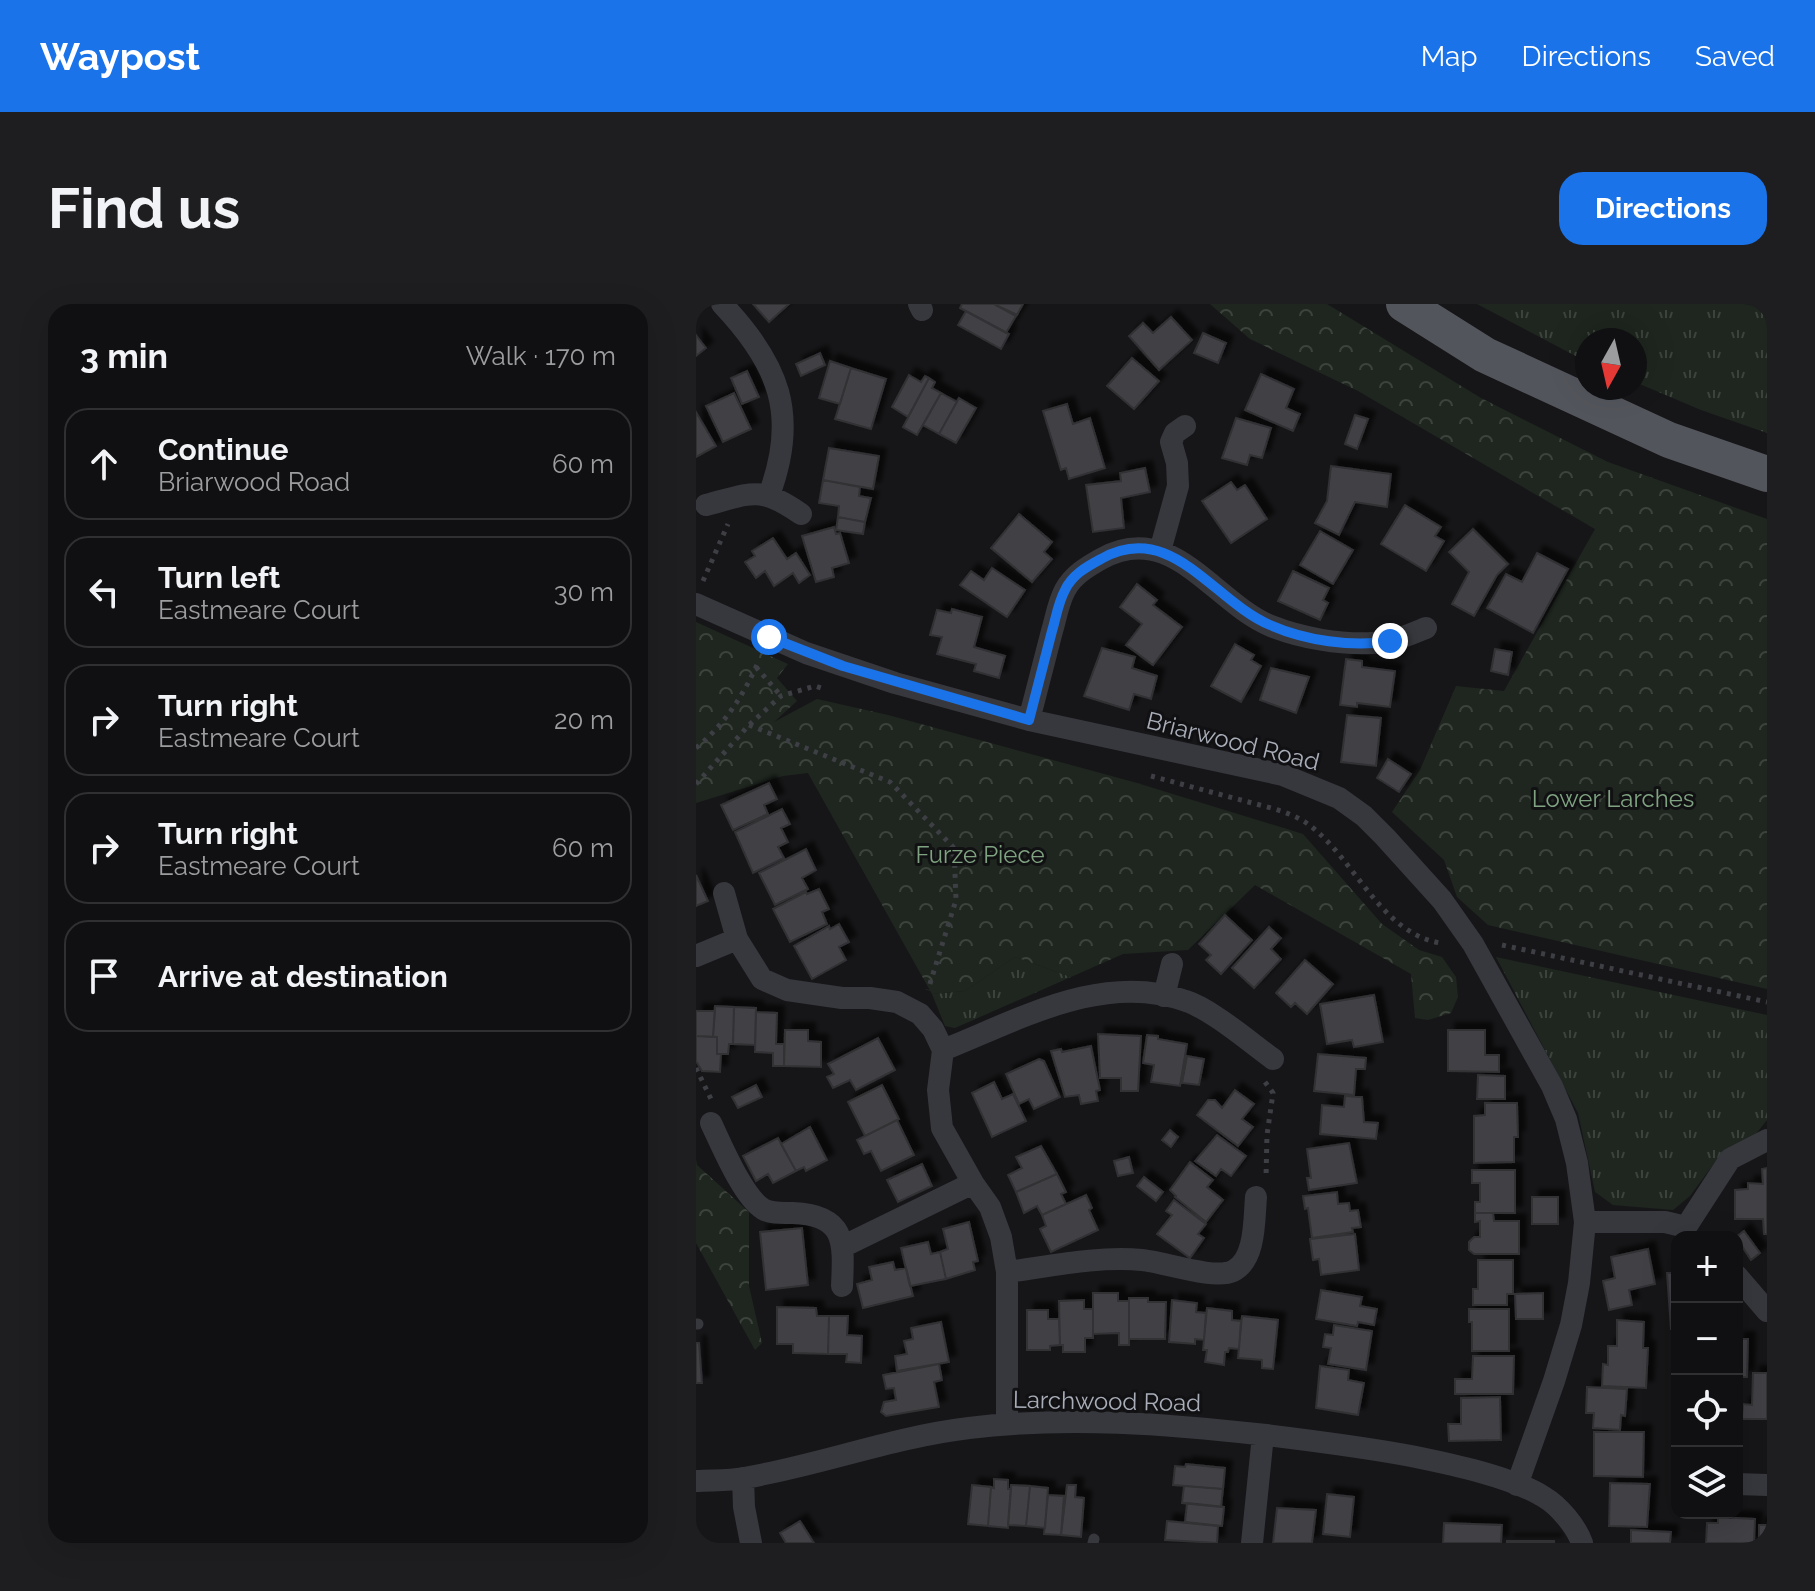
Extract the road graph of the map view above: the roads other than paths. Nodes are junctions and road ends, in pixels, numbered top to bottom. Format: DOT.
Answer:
graph roads {
  1 [pos="722,304"];
  2 [pos="1404,304"];
  3 [pos="1185,426"];
  4 [pos="1767,474"];
  5 [pos="769,495"];
  6 [pos="716,503"];
  7 [pos="801,514"];
  8 [pos="1160,551"];
  9 [pos="699,594"];
  10 [pos="1426,628"];
  11 [pos="1029,720"];
  12 [pos="724,893"];
  13 [pos="737,939"];
  14 [pos="696,956"];
  15 [pos="1172,964"];
  16 [pos="1164,996"];
  17 [pos="943,1050"];
  18 [pos="1273,1059"];
  19 [pos="714,1117"];
  20 [pos="1767,1140"];
  21 [pos="973,1183"];
  22 [pos="1256,1197"];
  23 [pos="1585,1222"];
  24 [pos="1692,1231"];
  25 [pos="1695,1231"];
  26 [pos="844,1246"];
  27 [pos="1007,1272"];
  28 [pos="1743,1283"];
  29 [pos="842,1286"];
  30 [pos="1767,1311"];
  31 [pos="1007,1424"];
  32 [pos="1263,1435"];
  33 [pos="743,1478"];
  34 [pos="696,1481"];
  35 [pos="1743,1484"];
  36 [pos="1517,1485"];
  37 [pos="1767,1485"];
  38 [pos="751,1543"];
  39 [pos="1252,1543"];
  40 [pos="1582,1543"];
  1 -- 5 [label="street"];
  2 -- 4 [label="main road"];
  3 -- 8 [label="street"];
  5 -- 6 [label="street"];
  5 -- 7 [label="street"];
  8 -- 10 [label="street"];
  8 -- 11 [label="street"];
  9 -- 11 [label="street, Briarwood Road"];
  11 -- 23 [label="street, Briarwood Road"];
  12 -- 13 [label="street"];
  13 -- 14 [label="street"];
  13 -- 17 [label="street"];
  15 -- 16 [label="street"];
  16 -- 17 [label="street"];
  16 -- 18 [label="street"];
  17 -- 21 [label="street"];
  19 -- 26 [label="street"];
  20 -- 25 [label="street"];
  21 -- 26 [label="street"];
  21 -- 27 [label="street"];
  22 -- 27 [label="street"];
  23 -- 24 [label="street"];
  23 -- 36 [label="street, Briarwood Road"];
  26 -- 29 [label="street"];
  27 -- 31 [label="street"];
  28 -- 30 [label="street"];
  31 -- 32 [label="street, Larchwood Road"];
  31 -- 33 [label="street, Larchwood Road"];
  32 -- 36 [label="street, Larchwood Road"];
  32 -- 39 [label="street"];
  33 -- 34 [label="street, Larchwood Road"];
  33 -- 38 [label="street"];
  35 -- 37 [label="street"];
  36 -- 40 [label="street, Larchwood Road"];
}
